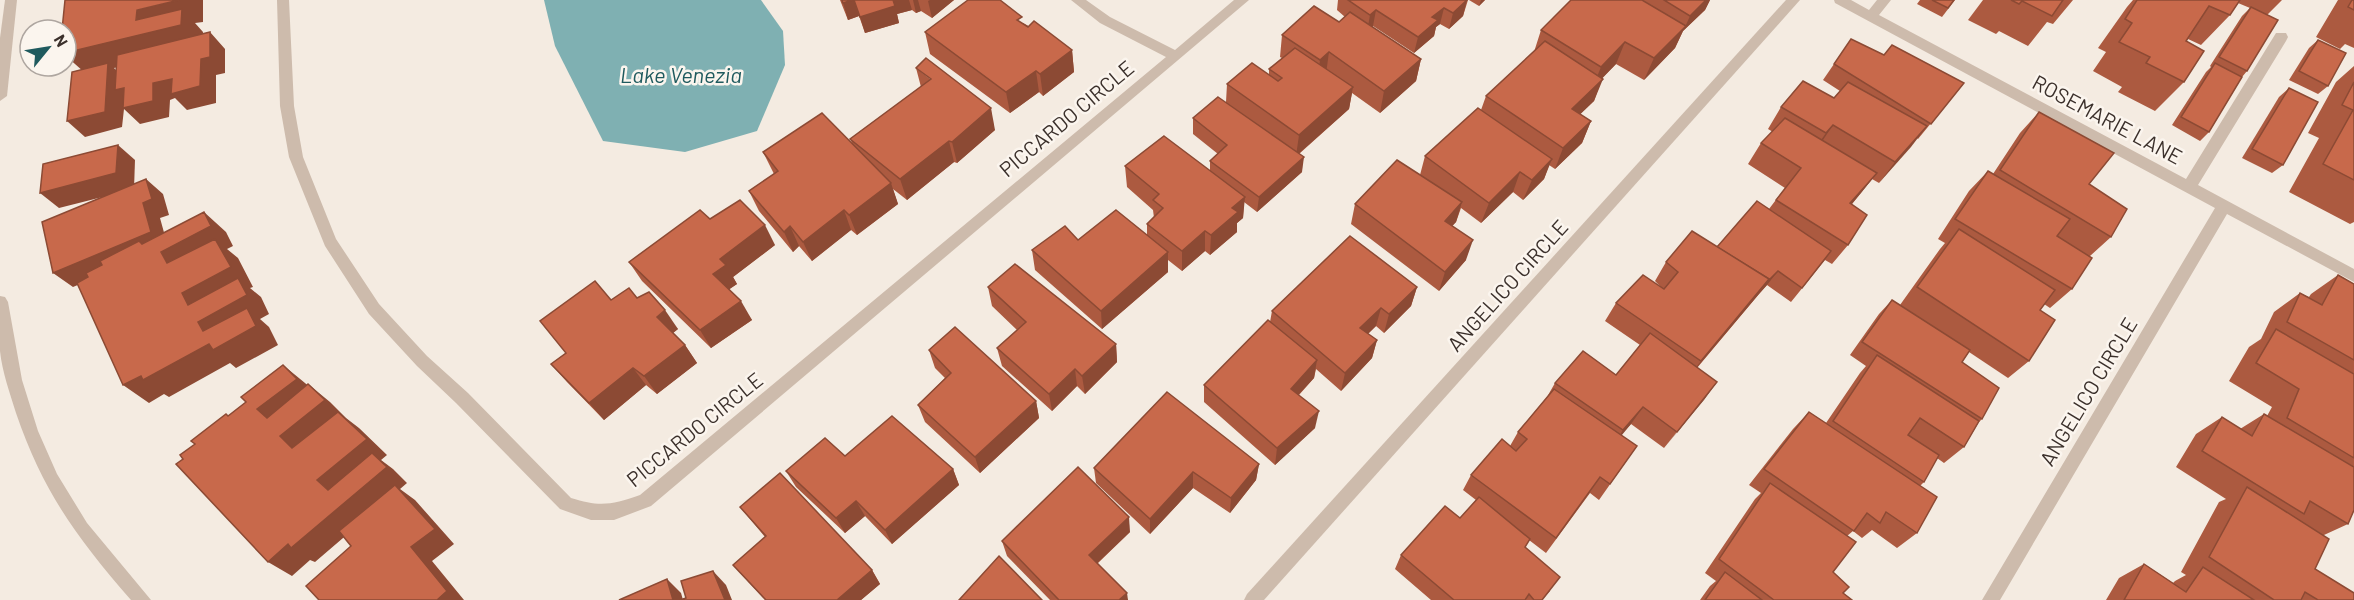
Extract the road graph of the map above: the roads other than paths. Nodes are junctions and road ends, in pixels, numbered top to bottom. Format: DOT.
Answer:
graph roads {
  1 [pos="11,0"];
  2 [pos="283,0"];
  3 [pos="1077,0"];
  4 [pos="1243,0"];
  5 [pos="1794,0"];
  6 [pos="1840,0"];
  7 [pos="1885,0"];
  8 [pos="1871,16"];
  9 [pos="2281,37"];
  10 [pos="1176,57"];
  11 [pos="0,96"];
  12 [pos="2189,187"];
  13 [pos="2224,206"];
  14 [pos="2354,276"];
  15 [pos="0,302"];
  16 [pos="142,600"];
  17 [pos="1253,600"];
  18 [pos="1991,600"];
  1 -- 11 [label="street"];
  2 -- 10 [label="street, PICCARDO CIRCLE"];
  3 -- 10 [label="street"];
  4 -- 10 [label="street, PICCARDO CIRCLE"];
  5 -- 17 [label="street, ANGELICO CIRCLE"];
  6 -- 8 [label="street, ROSEMARIE LANE"];
  7 -- 8 [label="street"];
  8 -- 12 [label="street, ROSEMARIE LANE"];
  9 -- 12 [label="street"];
  12 -- 13 [label="street, ROSEMARIE LANE"];
  13 -- 14 [label="street, ROSEMARIE LANE"];
  13 -- 18 [label="street, ANGELICO CIRCLE"];
  15 -- 16 [label="street"];
}
